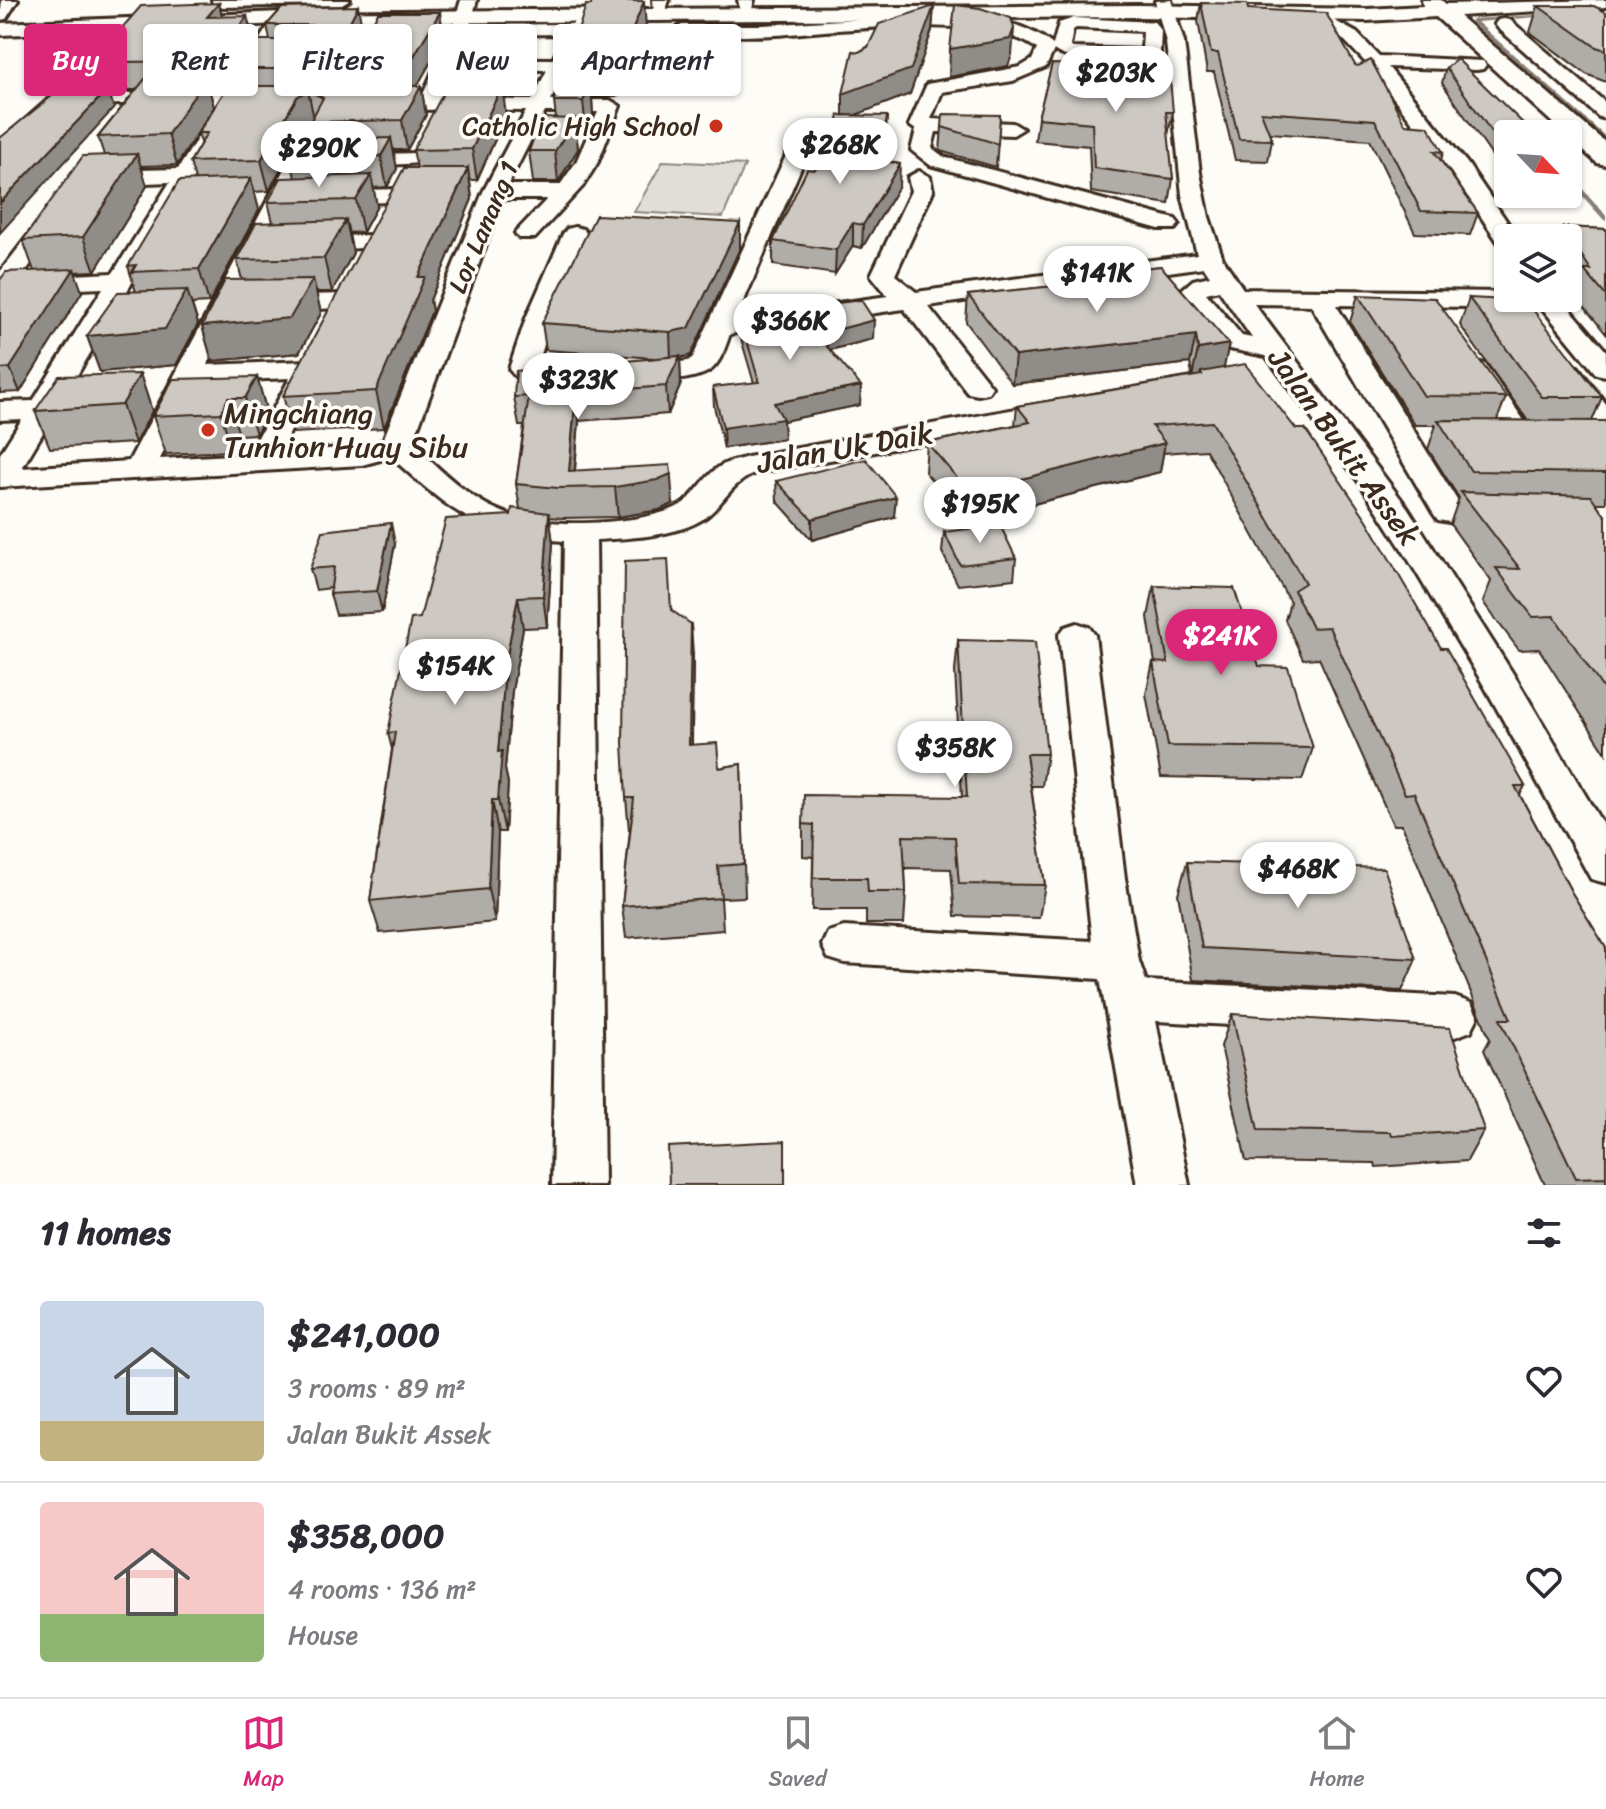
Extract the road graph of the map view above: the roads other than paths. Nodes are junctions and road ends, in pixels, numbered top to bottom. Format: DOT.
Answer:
graph roads {
  1 [pos="10,0"];
  2 [pos="1200,0"];
  3 [pos="1031,1"];
  4 [pos="1606,1"];
  5 [pos="976,2"];
  6 [pos="660,3"];
  7 [pos="218,4"];
  8 [pos="336,4"];
  9 [pos="1105,4"];
  10 [pos="1134,4"];
  11 [pos="1440,4"];
  12 [pos="1555,4"];
  13 [pos="1165,6"];
  14 [pos="1330,11"];
  15 [pos="749,12"];
  16 [pos="466,13"];
  17 [pos="581,13"];
  18 [pos="0,18"];
  19 [pos="281,18"];
  20 [pos="880,18"];
  21 [pos="1412,19"];
  22 [pos="139,22"];
  23 [pos="704,24"];
  24 [pos="0,29"];
  25 [pos="868,40"];
  26 [pos="1049,53"];
  27 [pos="258,55"];
  28 [pos="1369,55"];
  29 [pos="1477,65"];
  30 [pos="1015,76"];
  31 [pos="1059,77"];
  32 [pos="1173,77"];
  33 [pos="553,79"];
  34 [pos="241,96"];
  35 [pos="438,96"];
  36 [pos="464,96"];
  37 [pos="524,96"];
  38 [pos="146,99"];
  39 [pos="60,100"];
  40 [pos="540,104"];
  41 [pos="436,105"];
  42 [pos="971,106"];
  43 [pos="235,111"];
  44 [pos="1606,113"];
  45 [pos="322,118"];
  46 [pos="1538,120"];
  47 [pos="128,121"];
  48 [pos="927,128"];
  49 [pos="10,136"];
  50 [pos="521,139"];
  51 [pos="596,140"];
  52 [pos="426,141"];
  53 [pos="1013,143"];
  54 [pos="799,149"];
  55 [pos="0,153"];
  56 [pos="102,156"];
  57 [pos="1582,156"];
  58 [pos="298,162"];
  59 [pos="1602,168"];
  60 [pos="184,175"];
  61 [pos="919,177"];
  62 [pos="1012,183"];
  63 [pos="76,190"];
  64 [pos="464,190"];
  65 [pos="495,191"];
  66 [pos="405,192"];
  67 [pos="566,192"];
  68 [pos="279,200"];
  69 [pos="247,201"];
  70 [pos="199,203"];
  71 [pos="167,204"];
  72 [pos="1167,224"];
  73 [pos="1497,224"];
  74 [pos="527,233"];
  75 [pos="478,234"];
  76 [pos="730,235"];
  77 [pos="761,237"];
  78 [pos="373,242"];
  79 [pos="255,246"];
  80 [pos="1211,259"];
  81 [pos="120,280"];
  82 [pos="1,287"];
  83 [pos="1230,289"];
  84 [pos="1319,297"];
  85 [pos="1424,298"];
  86 [pos="1494,299"];
  87 [pos="910,300"];
  88 [pos="343,302"];
  89 [pos="223,309"];
  90 [pos="1522,312"];
  91 [pos="1559,312"];
  92 [pos="190,314"];
  93 [pos="128,317"];
  94 [pos="97,318"];
  95 [pos="1442,323"];
  96 [pos="1531,324"];
  97 [pos="721,327"];
  98 [pos="1460,349"];
  99 [pos="1549,349"];
  100 [pos="1274,366"];
  101 [pos="1606,368"];
  102 [pos="308,369"];
  103 [pos="189,374"];
  104 [pos="611,376"];
  105 [pos="583,379"];
  106 [pos="978,387"];
  107 [pos="292,401"];
  108 [pos="262,402"];
  109 [pos="203,404"];
  110 [pos="173,405"];
  111 [pos="1090,405"];
  112 [pos="42,409"];
  113 [pos="0,411"];
  114 [pos="1606,423"];
  115 [pos="1403,437"];
  116 [pos="1433,437"];
  117 [pos="1493,438"];
  118 [pos="1564,438"];
  119 [pos="396,446"];
  120 [pos="260,462"];
  121 [pos="139,470"];
  122 [pos="1394,512"];
  123 [pos="580,532"];
  124 [pos="1077,635"];
  125 [pos="1606,867"];
  126 [pos="844,945"];
  127 [pos="1123,980"];
  128 [pos="1455,1017"];
  129 [pos="578,1185"];
  130 [pos="1163,1185"];
  1 -- 18 [label="street"];
  2 -- 13 [label="main road"];
  2 -- 14 [label="main road"];
  3 -- 5 [label="main road"];
  3 -- 9 [label="main road"];
  4 -- 12 [label="main road"];
  5 -- 15 [label="main road"];
  6 -- 15 [label="main road"];
  6 -- 17 [label="main road"];
  7 -- 8 [label="main road"];
  7 -- 18 [label="main road"];
  8 -- 16 [label="main road"];
  9 -- 10 [label="main road"];
  9 -- 20 [label="main road"];
  10 -- 13 [label="main road"];
  11 -- 12 [label="main road"];
  11 -- 14 [label="main road"];
  11 -- 21 [label="main road"];
  11 -- 59 [label="main road"];
  12 -- 44 [label="street"];
  13 -- 14 [label="main road"];
  13 -- 32 [label="street, Jalan Bukit Assek"];
  14 -- 21 [label="main road"];
  14 -- 28 [label="street"];
  15 -- 17 [label="main road"];
  15 -- 20 [label="main road"];
  15 -- 23 [label="street"];
  16 -- 17 [label="main road"];
  16 -- 19 [label="main road"];
  16 -- 45 [label="street"];
  19 -- 22 [label="main road"];
  19 -- 27 [label="street"];
  20 -- 25 [label="street"];
  20 -- 26 [label="street"];
  21 -- 29 [label="main road"];
  22 -- 24 [label="main road"];
  22 -- 39 [label="street"];
  26 -- 26 [label="street"];
  26 -- 30 [label="street"];
  26 -- 32 [label="street"];
  28 -- 29 [label="street"];
  28 -- 73 [label="street"];
  29 -- 46 [label="main road"];
  30 -- 31 [label="street"];
  30 -- 42 [label="street"];
  30 -- 53 [label="street"];
  32 -- 80 [label="street, Jalan Bukit Assek"];
  33 -- 40 [label="street, Lor Lanang 1"];
  34 -- 43 [label="street"];
  35 -- 41 [label="street"];
  36 -- 41 [label="street"];
  37 -- 40 [label="street"];
  38 -- 39 [label="street"];
  38 -- 43 [label="street"];
  38 -- 47 [label="street"];
  39 -- 49 [label="street"];
  40 -- 50 [label="street, Lor Lanang 1"];
  40 -- 51 [label="street"];
  41 -- 45 [label="street"];
  41 -- 52 [label="street"];
  42 -- 48 [label="street"];
  42 -- 48 [label="street"];
  42 -- 53 [label="street"];
  43 -- 60 [label="street"];
  45 -- 58 [label="street"];
  48 -- 62 [label="street"];
  49 -- 55 [label="street"];
  50 -- 51 [label="street"];
  50 -- 65 [label="street, Lor Lanang 1"];
  51 -- 67 [label="street"];
  52 -- 58 [label="street"];
  52 -- 66 [label="street"];
  53 -- 62 [label="street"];
  54 -- 77 [label="street"];
  56 -- 63 [label="street"];
  57 -- 59 [label="main road"];
  58 -- 68 [label="street"];
  60 -- 63 [label="street"];
  60 -- 71 [label="street"];
  61 -- 87 [label="street"];
  62 -- 72 [label="street"];
  63 -- 82 [label="street"];
  64 -- 65 [label="street"];
  65 -- 67 [label="street"];
  65 -- 75 [label="street, Lor Lanang 1"];
  66 -- 68 [label="street"];
  66 -- 78 [label="street"];
  67 -- 74 [label="street"];
  68 -- 69 [label="street"];
  68 -- 79 [label="street"];
  70 -- 71 [label="street"];
  71 -- 81 [label="street"];
  74 -- 75 [label="street"];
  74 -- 105 [label="street"];
  75 -- 119 [label="street, Lor Lanang 1"];
  76 -- 77 [label="street"];
  77 -- 97 [label="street"];
  78 -- 79 [label="street"];
  78 -- 88 [label="street"];
  79 -- 89 [label="street"];
  80 -- 83 [label="street, Jalan Bukit Assek"];
  80 -- 87 [label="street"];
  81 -- 82 [label="street"];
  81 -- 94 [label="street"];
  83 -- 84 [label="street"];
  83 -- 100 [label="street, Jalan Bukit Assek"];
  83 -- 100 [label="street"];
  84 -- 85 [label="street"];
  84 -- 115 [label="street"];
  85 -- 86 [label="street"];
  85 -- 95 [label="street"];
  87 -- 97 [label="street"];
  87 -- 106 [label="street"];
  88 -- 89 [label="street"];
  88 -- 102 [label="street"];
  89 -- 92 [label="street"];
  89 -- 103 [label="street"];
  90 -- 96 [label="street"];
  91 -- 101 [label="street"];
  93 -- 94 [label="street"];
  94 -- 112 [label="street"];
  97 -- 104 [label="street"];
  98 -- 118 [label="street"];
  99 -- 114 [label="street"];
  100 -- 122 [label="street, Jalan Bukit Assek"];
  102 -- 103 [label="street"];
  102 -- 107 [label="street"];
  103 -- 110 [label="street"];
  107 -- 108 [label="street"];
  107 -- 120 [label="street"];
  109 -- 110 [label="street"];
  110 -- 121 [label="street"];
  111 -- 123 [label="street, Jalan Uk Daik"];
  112 -- 113 [label="street"];
  112 -- 121 [label="street"];
  115 -- 116 [label="street"];
  115 -- 122 [label="street"];
  117 -- 118 [label="street"];
  119 -- 120 [label="street"];
  119 -- 123 [label="street, Jalan Uk Daik"];
  120 -- 121 [label="street"];
  122 -- 125 [label="street, Jalan Bukit Assek"];
  123 -- 129 [label="street"];
  124 -- 127 [label="street"];
  126 -- 127 [label="street"];
  127 -- 128 [label="street"];
  127 -- 130 [label="street"];
}
